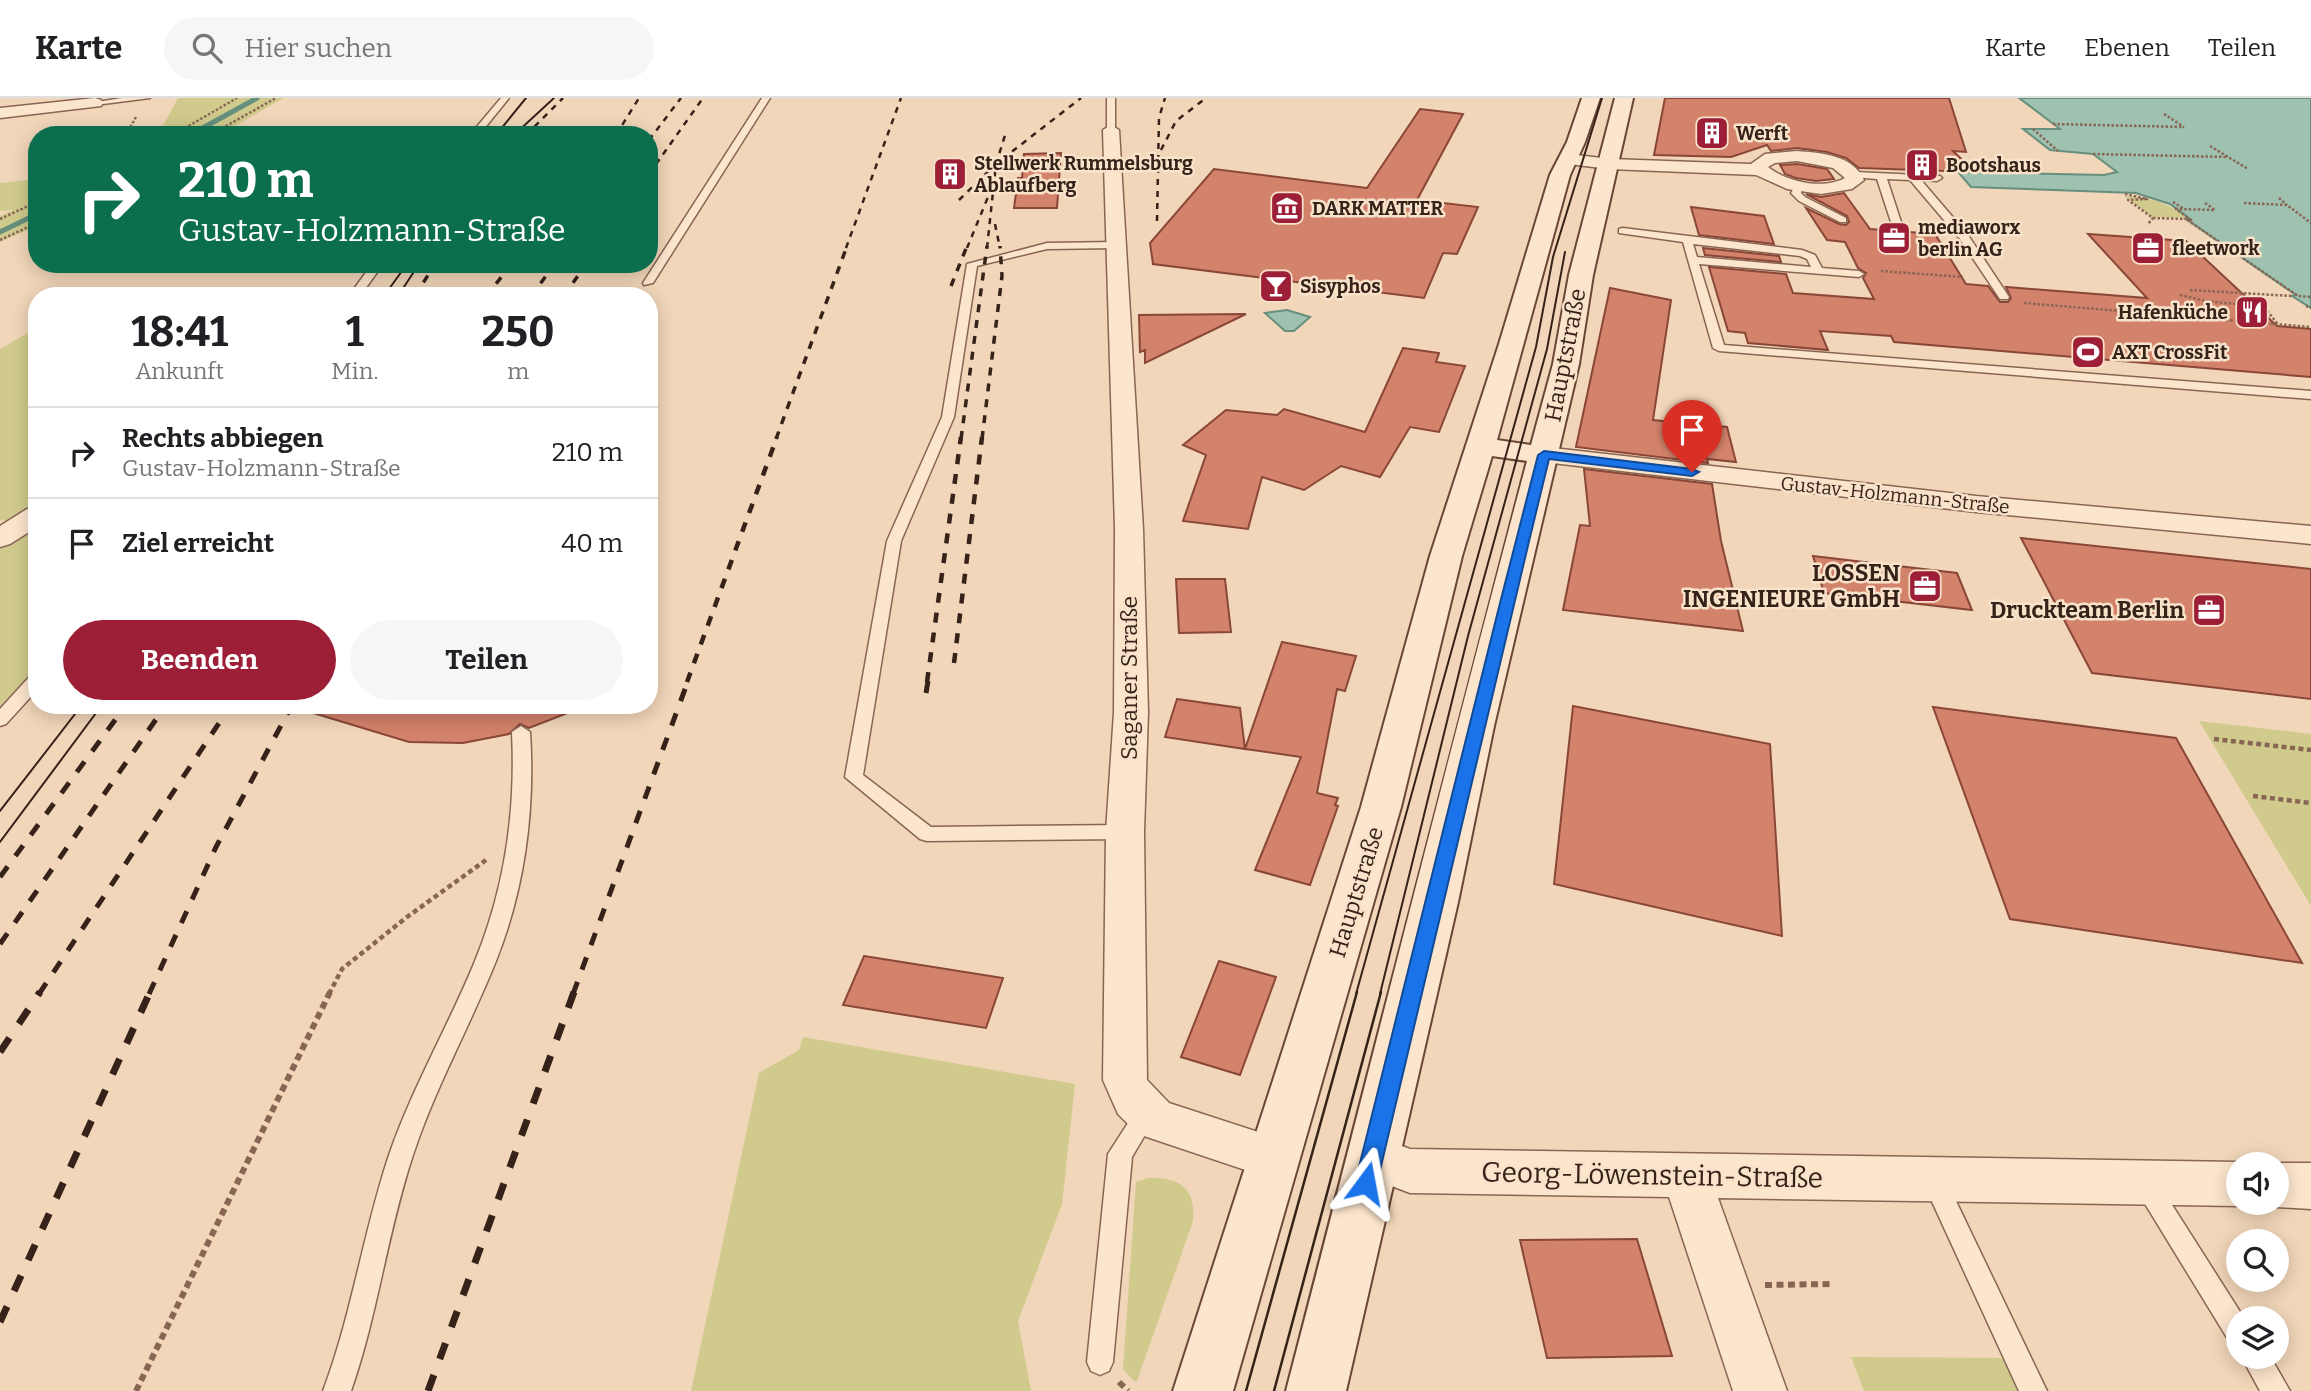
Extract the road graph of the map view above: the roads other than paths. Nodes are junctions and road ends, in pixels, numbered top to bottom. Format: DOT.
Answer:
graph roads {
  1 [pos="146,98"];
  2 [pos="505,98"];
  3 [pos="766,98"];
  4 [pos="1111,98"];
  5 [pos="1591,98"];
  6 [pos="1624,98"];
  7 [pos="95,103"];
  8 [pos="0,113"];
  9 [pos="482,126"];
  10 [pos="1111,130"];
  11 [pos="1568,159"];
  12 [pos="1610,164"];
  13 [pos="1760,170"];
  14 [pos="1855,175"];
  15 [pos="1881,176"];
  16 [pos="1913,177"];
  17 [pos="1937,178"];
  18 [pos="1799,186"];
  19 [pos="1843,219"];
  20 [pos="1897,225"];
  21 [pos="1623,231"];
  22 [pos="1687,240"];
  23 [pos="1116,245"];
  24 [pos="1694,260"];
  25 [pos="658,267"];
  26 [pos="1819,271"];
  27 [pos="654,273"];
  28 [pos="1859,274"];
  29 [pos="648,283"];
  30 [pos="2004,297"];
  31 [pos="2311,395"];
  32 [pos="1480,446"];
  33 [pos="1544,455"];
  34 [pos="28,521"];
  35 [pos="2311,536"];
  36 [pos="0,538"];
  37 [pos="28,689"];
  38 [pos="0,720"];
  39 [pos="521,732"];
  40 [pos="1125,832"];
  41 [pos="1147,1113"];
  42 [pos="1372,1157"];
  43 [pos="1275,1158"];
  44 [pos="1686,1175"];
  45 [pos="1934,1180"];
  46 [pos="2145,1183"];
  47 [pos="2226,1184"];
  48 [pos="2289,1185"];
  49 [pos="2311,1186"];
  50 [pos="2226,1313"];
  51 [pos="1100,1362"];
  52 [pos="2262,1369"];
  53 [pos="337,1391"];
  54 [pos="1203,1391"];
  55 [pos="1316,1391"];
  56 [pos="1760,1391"];
  57 [pos="2033,1391"];
  58 [pos="2276,1391"];
  1 -- 7 [label="lane"];
  2 -- 9 [label="lane"];
  3 -- 25 [label="lane"];
  4 -- 10 [label="lane, Saganer Straße"];
  5 -- 11 [label="main road, Hauptstraße"];
  6 -- 12 [label="main road, Hauptstraße"];
  7 -- 8 [label="street"];
  10 -- 23 [label="street, Saganer Straße"];
  11 -- 12 [label="street"];
  11 -- 32 [label="main road, Hauptstraße"];
  12 -- 13 [label="street"];
  12 -- 33 [label="main road, Hauptstraße"];
  13 -- 14 [label="street"];
  13 -- 18 [label="street"];
  14 -- 15 [label="lane"];
  14 -- 18 [label="street"];
  15 -- 16 [label="lane"];
  15 -- 20 [label="lane"];
  16 -- 17 [label="lane"];
  16 -- 30 [label="lane"];
  18 -- 19 [label="lane"];
  21 -- 22 [label="lane"];
  22 -- 24 [label="lane"];
  22 -- 26 [label="lane"];
  23 -- 40 [label="street, Saganer Straße"];
  23 -- 40 [label="lane"];
  24 -- 26 [label="lane"];
  24 -- 31 [label="lane"];
  26 -- 28 [label="lane"];
  27 -- 29 [label="lane"];
  32 -- 33 [label="main road, Gustav-Holzmann-Straße"];
  32 -- 43 [label="main road, Hauptstraße"];
  33 -- 35 [label="street, Gustav-Holzmann-Straße"];
  33 -- 42 [label="main road, Hauptstraße"];
  34 -- 36 [label="street"];
  37 -- 38 [label="lane"];
  39 -- 53 [label="lane"];
  40 -- 41 [label="street, Saganer Straße"];
  41 -- 43 [label="street"];
  41 -- 51 [label="lane"];
  42 -- 44 [label="street, Georg-Löwenstein-Straße"];
  42 -- 55 [label="main road, Hauptstraße"];
  43 -- 54 [label="main road, Hauptstraße"];
  44 -- 45 [label="street, Georg-Löwenstein-Straße"];
  44 -- 56 [label="street"];
  45 -- 46 [label="street, Georg-Löwenstein-Straße"];
  45 -- 57 [label="lane"];
  46 -- 47 [label="street, Georg-Löwenstein-Straße"];
  46 -- 50 [label="lane"];
  48 -- 49 [label="street"];
  52 -- 58 [label="lane"];
}
